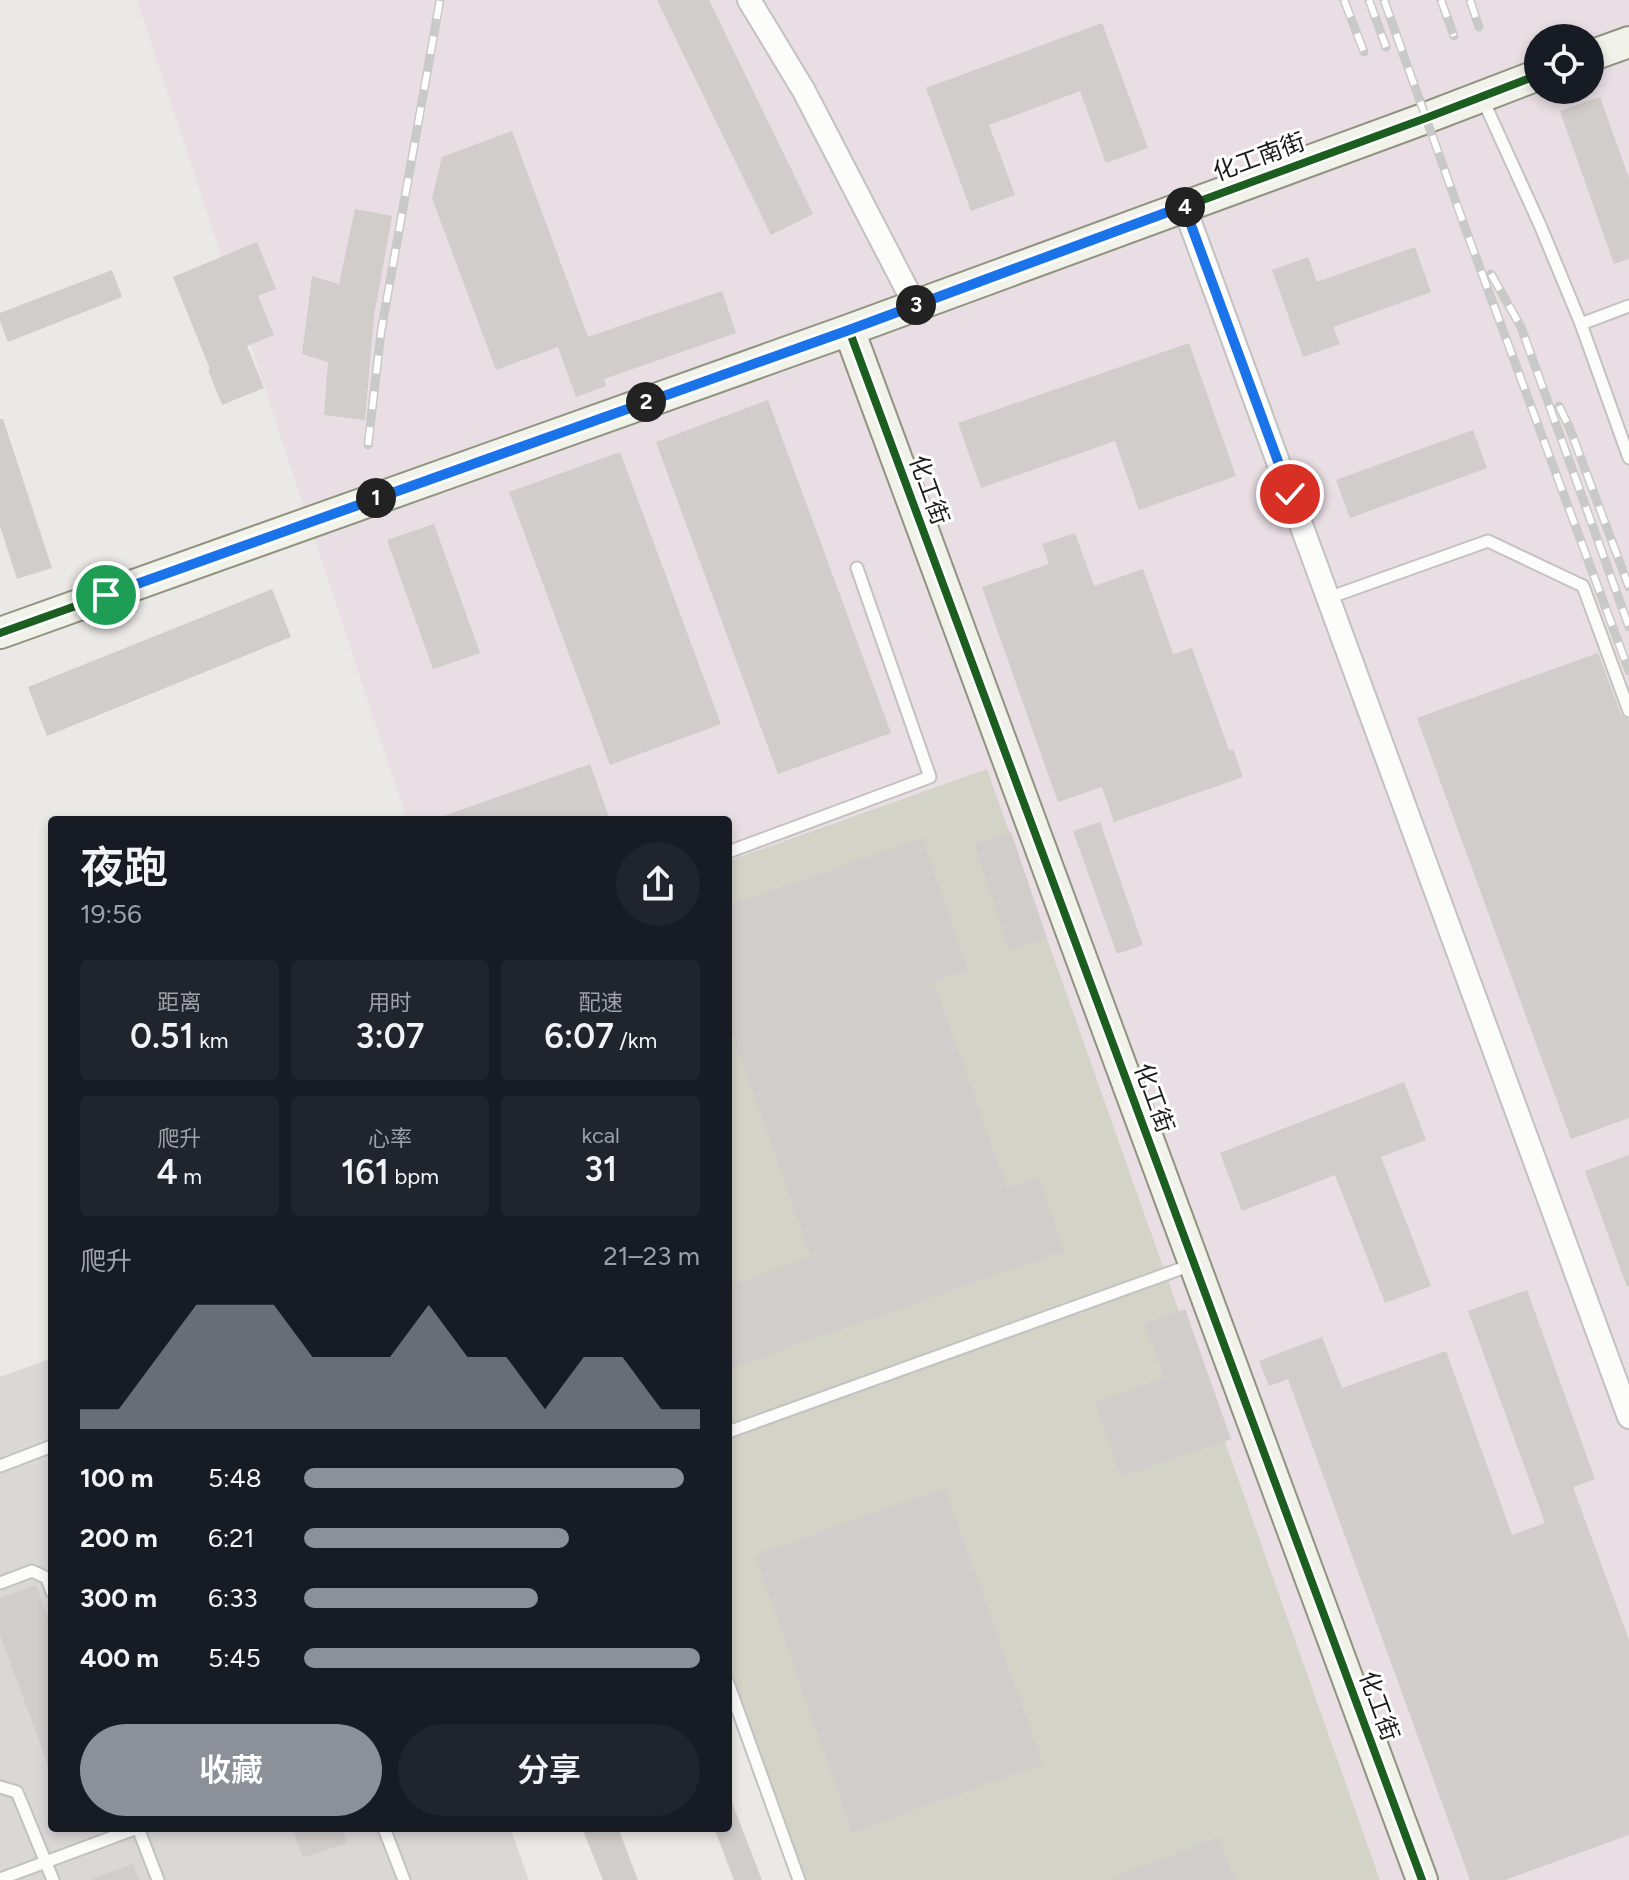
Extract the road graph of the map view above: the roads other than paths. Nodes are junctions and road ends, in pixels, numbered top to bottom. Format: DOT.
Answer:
graph roads {
  1 [pos="749,0"];
  2 [pos="1629,42"];
  3 [pos="1604,51"];
  4 [pos="1524,80"];
  5 [pos="1481,96"];
  6 [pos="1184,206"];
  7 [pos="915,305"];
  8 [pos="1629,306"];
  9 [pos="1581,324"];
  10 [pos="849,330"];
  11 [pos="1629,458"];
  12 [pos="857,568"];
  13 [pos="1328,598"];
  14 [pos="0,633"];
  15 [pos="1629,711"];
  16 [pos="732,851"];
  17 [pos="1194,1264"];
  18 [pos="1629,1417"];
  19 [pos="732,1431"];
  20 [pos="48,1448"];
  21 [pos="0,1466"];
  22 [pos="48,1577"];
  23 [pos="0,1583"];
  24 [pos="732,1694"];
  25 [pos="0,1787"];
  26 [pos="126,1832"];
  27 [pos="139,1832"];
  28 [pos="386,1832"];
  29 [pos="46,1861"];
  30 [pos="0,1879"];
  31 [pos="53,1880"];
  32 [pos="158,1880"];
  33 [pos="404,1880"];
  34 [pos="799,1880"];
  35 [pos="1422,1880"];
  1 -- 7 [label="street"];
  2 -- 3 [label="street"];
  4 -- 5 [label="street, 化工南街"];
  5 -- 6 [label="street, 化工南街"];
  5 -- 9 [label="lane"];
  6 -- 7 [label="street, 化工南街"];
  6 -- 13 [label="street"];
  7 -- 10 [label="street, 化工南街"];
  8 -- 9 [label="lane"];
  9 -- 11 [label="lane"];
  10 -- 14 [label="street, 化工南街"];
  10 -- 17 [label="street, 化工街"];
  12 -- 16 [label="lane"];
  13 -- 15 [label="lane"];
  13 -- 18 [label="street"];
  17 -- 19 [label="lane"];
  17 -- 35 [label="street, 化工街"];
  20 -- 21 [label="lane"];
  22 -- 23 [label="lane"];
  24 -- 34 [label="lane"];
  25 -- 29 [label="lane"];
  26 -- 29 [label="lane"];
  27 -- 32 [label="lane"];
  28 -- 33 [label="lane"];
  29 -- 30 [label="lane"];
  29 -- 31 [label="lane"];
}
